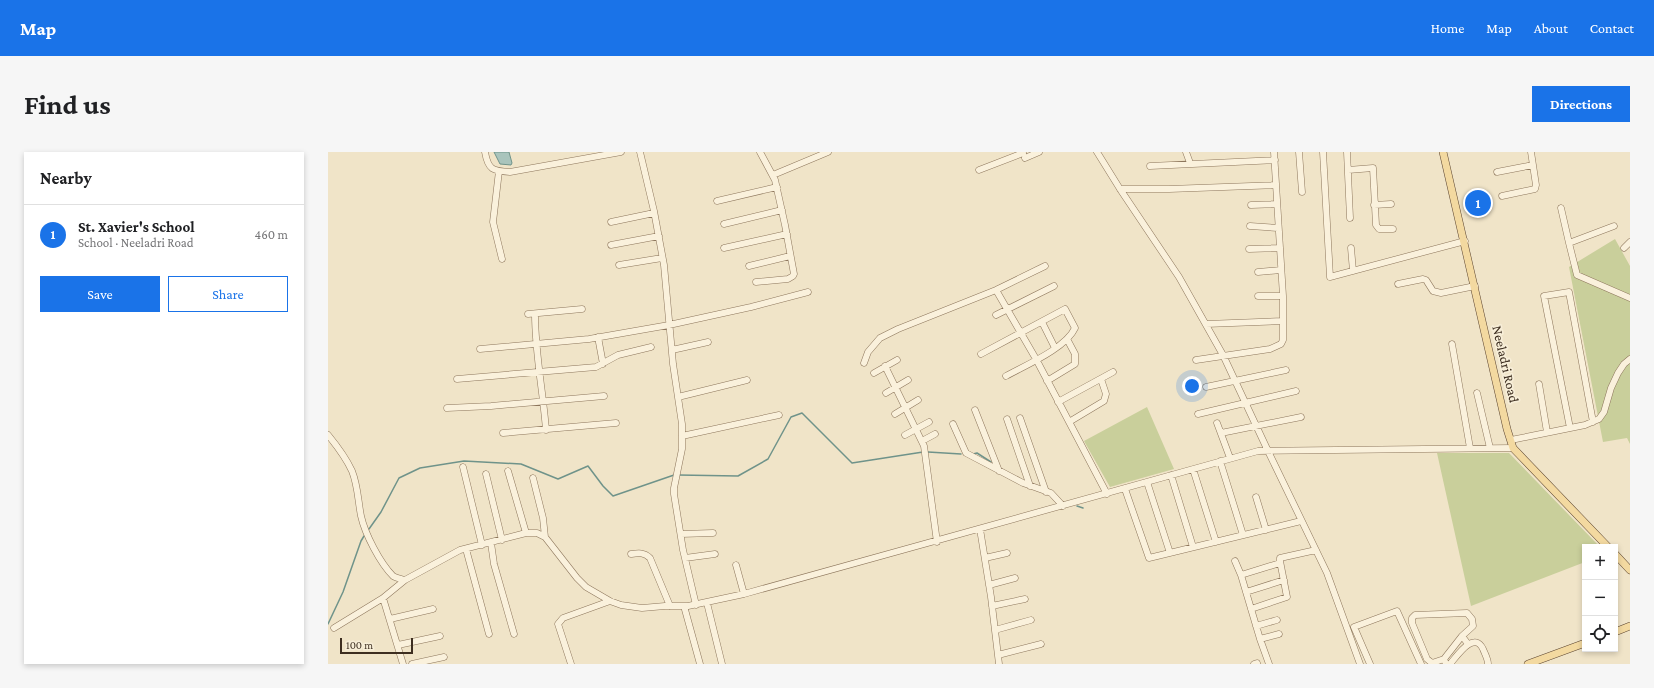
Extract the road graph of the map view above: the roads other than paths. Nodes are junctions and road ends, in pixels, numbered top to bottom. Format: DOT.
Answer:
graph roads {
  1 [pos="485,152"];
  2 [pos="621,152"];
  3 [pos="640,152"];
  4 [pos="760,152"];
  5 [pos="828,152"];
  6 [pos="1039,152"];
  7 [pos="1097,152"];
  8 [pos="1186,152"];
  9 [pos="1274,152"];
  10 [pos="1299,152"];
  11 [pos="1323,152"];
  12 [pos="1347,152"];
  13 [pos="1443,152"];
  14 [pos="1531,152"];
  15 [pos="1024,156"];
  16 [pos="1274,160"];
  17 [pos="1190,163"];
  18 [pos="1150,166"];
  19 [pos="1533,166"];
  20 [pos="979,170"];
  21 [pos="1348,170"];
  22 [pos="499,171"];
  23 [pos="1497,172"];
  24 [pos="773,175"];
  25 [pos="1276,185"];
  26 [pos="776,187"];
  27 [pos="1120,189"];
  28 [pos="1302,192"];
  29 [pos="1502,196"];
  30 [pos="717,201"];
  31 [pos="1277,204"];
  32 [pos="1374,204"];
  33 [pos="1391,204"];
  34 [pos="1251,205"];
  35 [pos="1561,208"];
  36 [pos="782,210"];
  37 [pos="654,213"];
  38 [pos="1350,218"];
  39 [pos="611,222"];
  40 [pos="724,224"];
  41 [pos="1250,226"];
  42 [pos="1614,226"];
  43 [pos="1278,228"];
  44 [pos="1393,229"];
  45 [pos="787,234"];
  46 [pos="659,236"];
  47 [pos="1465,242"];
  48 [pos="1630,242"];
  49 [pos="1569,243"];
  50 [pos="611,245"];
  51 [pos="724,248"];
  52 [pos="1280,248"];
  53 [pos="1351,248"];
  54 [pos="1624,248"];
  55 [pos="1249,249"];
  56 [pos="790,256"];
  57 [pos="502,258"];
  58 [pos="662,258"];
  59 [pos="619,265"];
  60 [pos="749,266"];
  61 [pos="1045,266"];
  62 [pos="1281,270"];
  63 [pos="1353,271"];
  64 [pos="1258,272"];
  65 [pos="756,282"];
  66 [pos="1398,284"];
  67 [pos="1054,286"];
  68 [pos="1475,286"];
  69 [pos="996,290"];
  70 [pos="808,292"];
  71 [pos="1258,296"];
  72 [pos="1282,296"];
  73 [pos="1630,298"];
  74 [pos="582,309"];
  75 [pos="1006,310"];
  76 [pos="528,314"];
  77 [pos="535,314"];
  78 [pos="996,315"];
  79 [pos="1283,321"];
  80 [pos="1042,322"];
  81 [pos="1206,324"];
  82 [pos="669,325"];
  83 [pos="1020,333"];
  84 [pos="598,337"];
  85 [pos="1067,339"];
  86 [pos="708,342"];
  87 [pos="535,344"];
  88 [pos="1452,344"];
  89 [pos="651,347"];
  90 [pos="1055,348"];
  91 [pos="480,349"];
  92 [pos="672,350"];
  93 [pos="981,354"];
  94 [pos="1223,355"];
  95 [pos="1036,359"];
  96 [pos="1630,359"];
  97 [pos="897,360"];
  98 [pos="1196,360"];
  99 [pos="864,363"];
  100 [pos="603,364"];
  101 [pos="885,366"];
  102 [pos="1286,370"];
  103 [pos="1113,372"];
  104 [pos="539,373"];
  105 [pos="874,373"];
  106 [pos="1006,376"];
  107 [pos="457,379"];
  108 [pos="1101,379"];
  109 [pos="747,380"];
  110 [pos="908,380"];
  111 [pos="1047,381"];
  112 [pos="1235,381"];
  113 [pos="1539,384"];
  114 [pos="896,386"];
  115 [pos="1206,387"];
  116 [pos="1296,392"];
  117 [pos="886,393"];
  118 [pos="1478,393"];
  119 [pos="604,396"];
  120 [pos="678,397"];
  121 [pos="544,400"];
  122 [pos="918,400"];
  123 [pos="1058,402"];
  124 [pos="1244,403"];
  125 [pos="906,407"];
  126 [pos="448,408"];
  127 [pos="976,410"];
  128 [pos="894,414"];
  129 [pos="1198,414"];
  130 [pos="779,415"];
  131 [pos="1301,417"];
  132 [pos="1020,418"];
  133 [pos="1007,419"];
  134 [pos="929,422"];
  135 [pos="1069,422"];
  136 [pos="1593,422"];
  137 [pos="616,423"];
  138 [pos="1218,423"];
  139 [pos="954,424"];
  140 [pos="1256,426"];
  141 [pos="916,428"];
  142 [pos="1570,428"];
  143 [pos="546,430"];
  144 [pos="1547,432"];
  145 [pos="502,433"];
  146 [pos="1221,433"];
  147 [pos="935,434"];
  148 [pos="328,435"];
  149 [pos="682,436"];
  150 [pos="905,436"];
  151 [pos="1510,440"];
  152 [pos="922,441"];
  153 [pos="1470,448"];
  154 [pos="1490,448"];
  155 [pos="1513,448"];
  156 [pos="1268,451"];
  157 [pos="1230,458"];
  158 [pos="1220,461"];
  159 [pos="462,467"];
  160 [pos="1193,469"];
  161 [pos="508,471"];
  162 [pos="999,471"];
  163 [pos="486,474"];
  164 [pos="1171,475"];
  165 [pos="533,478"];
  166 [pos="1147,482"];
  167 [pos="1029,484"];
  168 [pos="1125,489"];
  169 [pos="1045,491"];
  170 [pos="1107,494"];
  171 [pos="1256,498"];
  172 [pos="1063,506"];
  173 [pos="1301,521"];
  174 [pos="980,529"];
  175 [pos="1266,530"];
  176 [pos="526,533"];
  177 [pos="713,533"];
  178 [pos="681,534"];
  179 [pos="1243,535"];
  180 [pos="545,537"];
  181 [pos="502,540"];
  182 [pos="938,542"];
  183 [pos="1216,542"];
  184 [pos="491,543"];
  185 [pos="1605,544"];
  186 [pos="482,545"];
  187 [pos="1193,547"];
  188 [pos="466,549"];
  189 [pos="1316,550"];
  190 [pos="1007,552"];
  191 [pos="1170,553"];
  192 [pos="631,554"];
  193 [pos="715,554"];
  194 [pos="1618,557"];
  195 [pos="685,558"];
  196 [pos="985,558"];
  197 [pos="1235,561"];
  198 [pos="1280,563"];
  199 [pos="736,565"];
  200 [pos="1630,570"];
  201 [pos="1241,575"];
  202 [pos="1015,578"];
  203 [pos="405,580"];
  204 [pos="1284,580"];
  205 [pos="989,584"];
  206 [pos="1246,592"];
  207 [pos="744,594"];
  208 [pos="383,598"];
  209 [pos="1024,599"];
  210 [pos="610,601"];
  211 [pos="707,603"];
  212 [pos="696,605"];
  213 [pos="670,606"];
  214 [pos="684,606"];
  215 [pos="992,606"];
  216 [pos="1251,608"];
  217 [pos="433,609"];
  218 [pos="390,619"];
  219 [pos="1031,620"];
  220 [pos="1277,620"];
  221 [pos="1256,626"];
  222 [pos="1630,626"];
  223 [pos="334,628"];
  224 [pos="995,630"];
  225 [pos="1618,631"];
  226 [pos="489,634"];
  227 [pos="514,634"];
  228 [pos="1279,634"];
  229 [pos="440,636"];
  230 [pos="1462,636"];
  231 [pos="1260,639"];
  232 [pos="1041,644"];
  233 [pos="1468,644"];
  234 [pos="1582,644"];
  235 [pos="398,645"];
  236 [pos="998,655"];
  237 [pos="444,657"];
  238 [pos="1445,661"];
  239 [pos="403,664"];
  240 [pos="412,664"];
  241 [pos="571,664"];
  242 [pos="700,664"];
  243 [pos="722,664"];
  244 [pos="999,664"];
  245 [pos="1269,664"];
  246 [pos="1360,664"];
  247 [pos="1370,664"];
  248 [pos="1421,664"];
  249 [pos="1450,664"];
  250 [pos="1488,664"];
  251 [pos="1528,664"];
  1 -- 22 [label="street"];
  2 -- 22 [label="street"];
  3 -- 37 [label="street"];
  4 -- 24 [label="street"];
  5 -- 24 [label="street"];
  6 -- 15 [label="street"];
  7 -- 27 [label="street"];
  8 -- 17 [label="street"];
  9 -- 16 [label="street"];
  10 -- 28 [label="street"];
  11 -- 63 [label="street"];
  12 -- 21 [label="street"];
  13 -- 47 [label="main road, Neeladri Road"];
  14 -- 19 [label="street"];
  15 -- 20 [label="street"];
  16 -- 17 [label="street"];
  16 -- 25 [label="street"];
  17 -- 18 [label="street"];
  19 -- 23 [label="street"];
  19 -- 29 [label="street"];
  21 -- 32 [label="street"];
  21 -- 38 [label="street"];
  22 -- 57 [label="street"];
  24 -- 26 [label="street"];
  25 -- 27 [label="street"];
  25 -- 31 [label="street"];
  26 -- 30 [label="street"];
  26 -- 36 [label="street"];
  27 -- 81 [label="street"];
  31 -- 34 [label="street"];
  31 -- 43 [label="street"];
  32 -- 33 [label="street"];
  32 -- 44 [label="street"];
  35 -- 49 [label="street"];
  36 -- 40 [label="street"];
  36 -- 45 [label="street"];
  37 -- 39 [label="street"];
  37 -- 46 [label="street"];
  41 -- 43 [label="street"];
  42 -- 49 [label="street"];
  43 -- 52 [label="street"];
  45 -- 51 [label="street"];
  45 -- 56 [label="street"];
  46 -- 50 [label="street"];
  46 -- 58 [label="street"];
  47 -- 63 [label="street"];
  47 -- 68 [label="main road, Neeladri Road"];
  48 -- 54 [label="street"];
  49 -- 73 [label="street"];
  52 -- 55 [label="street"];
  52 -- 62 [label="street"];
  53 -- 63 [label="street"];
  56 -- 60 [label="street"];
  56 -- 65 [label="street"];
  58 -- 59 [label="street"];
  58 -- 82 [label="street"];
  61 -- 69 [label="street"];
  62 -- 64 [label="street"];
  62 -- 72 [label="street"];
  66 -- 68 [label="street"];
  67 -- 75 [label="street"];
  68 -- 151 [label="main road, Neeladri Road"];
  69 -- 75 [label="street"];
  69 -- 99 [label="street"];
  70 -- 82 [label="street"];
  71 -- 72 [label="street"];
  72 -- 79 [label="street"];
  74 -- 77 [label="street"];
  75 -- 78 [label="street"];
  75 -- 83 [label="street"];
  76 -- 77 [label="street"];
  77 -- 87 [label="street"];
  79 -- 81 [label="street"];
  79 -- 94 [label="street"];
  80 -- 83 [label="street"];
  80 -- 85 [label="street"];
  80 -- 90 [label="street"];
  81 -- 94 [label="street"];
  82 -- 84 [label="street"];
  82 -- 92 [label="street"];
  83 -- 93 [label="street"];
  83 -- 95 [label="street"];
  84 -- 87 [label="street"];
  84 -- 100 [label="street"];
  85 -- 90 [label="street"];
  85 -- 111 [label="street"];
  86 -- 92 [label="street"];
  87 -- 91 [label="street"];
  87 -- 104 [label="street"];
  88 -- 153 [label="street"];
  89 -- 100 [label="street"];
  90 -- 95 [label="street"];
  92 -- 120 [label="street"];
  94 -- 98 [label="street"];
  94 -- 112 [label="street"];
  95 -- 106 [label="street"];
  95 -- 111 [label="street"];
  96 -- 136 [label="street"];
  97 -- 101 [label="street"];
  100 -- 104 [label="street"];
  101 -- 105 [label="street"];
  101 -- 114 [label="street"];
  102 -- 112 [label="street"];
  103 -- 108 [label="street"];
  104 -- 107 [label="street"];
  104 -- 121 [label="street"];
  108 -- 123 [label="street"];
  108 -- 135 [label="street"];
  109 -- 120 [label="street"];
  110 -- 114 [label="street"];
  111 -- 123 [label="street"];
  112 -- 115 [label="street"];
  112 -- 124 [label="street"];
  113 -- 144 [label="street"];
  114 -- 117 [label="street"];
  114 -- 125 [label="street"];
  116 -- 124 [label="street"];
  118 -- 154 [label="street"];
  119 -- 121 [label="street"];
  120 -- 149 [label="street"];
  121 -- 126 [label="street"];
  121 -- 143 [label="street"];
  122 -- 125 [label="street"];
  123 -- 135 [label="street"];
  124 -- 129 [label="street"];
  124 -- 140 [label="street"];
  125 -- 128 [label="street"];
  125 -- 141 [label="street"];
  127 -- 162 [label="street"];
  130 -- 149 [label="street"];
  131 -- 140 [label="street"];
  132 -- 169 [label="street"];
  133 -- 167 [label="street"];
  134 -- 141 [label="street"];
  135 -- 170 [label="street"];
  136 -- 142 [label="street"];
  136 -- 142 [label="street"];
  137 -- 143 [label="street"];
  138 -- 146 [label="street"];
  139 -- 162 [label="street"];
  140 -- 146 [label="street"];
  140 -- 156 [label="street"];
  141 -- 150 [label="street"];
  141 -- 152 [label="street"];
  142 -- 144 [label="street"];
  143 -- 145 [label="street"];
  144 -- 151 [label="street"];
  146 -- 157 [label="street"];
  147 -- 152 [label="street"];
  148 -- 203 [label="street"];
  149 -- 178 [label="street"];
  151 -- 155 [label="main road, Neeladri Road"];
  152 -- 182 [label="street"];
  153 -- 154 [label="street"];
  153 -- 156 [label="street"];
  154 -- 155 [label="street"];
  155 -- 185 [label="main road, Neeladri Road"];
  156 -- 157 [label="street"];
  156 -- 173 [label="street"];
  157 -- 158 [label="street"];
  158 -- 160 [label="street"];
  158 -- 179 [label="street"];
  159 -- 186 [label="street"];
  160 -- 164 [label="street"];
  160 -- 183 [label="street"];
  161 -- 176 [label="street"];
  162 -- 167 [label="street"];
  163 -- 181 [label="street"];
  164 -- 166 [label="street"];
  164 -- 187 [label="street"];
  165 -- 180 [label="street"];
  166 -- 168 [label="street"];
  166 -- 191 [label="street"];
  167 -- 169 [label="street"];
  168 -- 170 [label="street"];
  168 -- 191 [label="street"];
  169 -- 172 [label="street"];
  170 -- 172 [label="street"];
  171 -- 175 [label="street"];
  172 -- 174 [label="street"];
  173 -- 175 [label="street"];
  173 -- 189 [label="street"];
  174 -- 182 [label="street"];
  174 -- 196 [label="street"];
  175 -- 179 [label="street"];
  176 -- 180 [label="street"];
  176 -- 181 [label="street"];
  177 -- 178 [label="street"];
  178 -- 195 [label="street"];
  179 -- 183 [label="street"];
  180 -- 210 [label="street"];
  181 -- 184 [label="street"];
  182 -- 207 [label="street"];
  183 -- 187 [label="street"];
  184 -- 186 [label="street"];
  184 -- 227 [label="street"];
  186 -- 188 [label="street"];
  187 -- 191 [label="street"];
  188 -- 203 [label="street"];
  188 -- 226 [label="street"];
  189 -- 198 [label="street"];
  189 -- 246 [label="street"];
  190 -- 196 [label="street"];
  192 -- 213 [label="street"];
  193 -- 195 [label="street"];
  194 -- 200 [label="main road"];
  195 -- 212 [label="street"];
  196 -- 205 [label="street"];
  197 -- 201 [label="street"];
  198 -- 201 [label="street"];
  198 -- 204 [label="street"];
  199 -- 207 [label="street"];
  201 -- 206 [label="street"];
  202 -- 205 [label="street"];
  203 -- 208 [label="street"];
  204 -- 206 [label="street"];
  204 -- 216 [label="street"];
  205 -- 215 [label="street"];
  206 -- 216 [label="street"];
  207 -- 211 [label="street"];
  208 -- 218 [label="street"];
  208 -- 223 [label="street"];
  209 -- 215 [label="street"];
  210 -- 213 [label="street"];
  210 -- 241 [label="street"];
  211 -- 212 [label="street"];
  211 -- 243 [label="street"];
  212 -- 214 [label="street"];
  213 -- 214 [label="street"];
  214 -- 242 [label="street"];
  215 -- 224 [label="street"];
  216 -- 221 [label="street"];
  217 -- 218 [label="street"];
  218 -- 235 [label="street"];
  219 -- 224 [label="street"];
  220 -- 221 [label="street"];
  221 -- 231 [label="street"];
  222 -- 225 [label="main road"];
  224 -- 236 [label="street"];
  228 -- 231 [label="street"];
  229 -- 235 [label="street"];
  230 -- 233 [label="street"];
  230 -- 238 [label="street"];
  230 -- 238 [label="street"];
  231 -- 245 [label="street"];
  232 -- 236 [label="street"];
  233 -- 249 [label="street"];
  233 -- 250 [label="street"];
  234 -- 251 [label="main road"];
  235 -- 239 [label="street"];
  236 -- 244 [label="street"];
  237 -- 240 [label="street"];
  247 -- 248 [label="street"];
}
